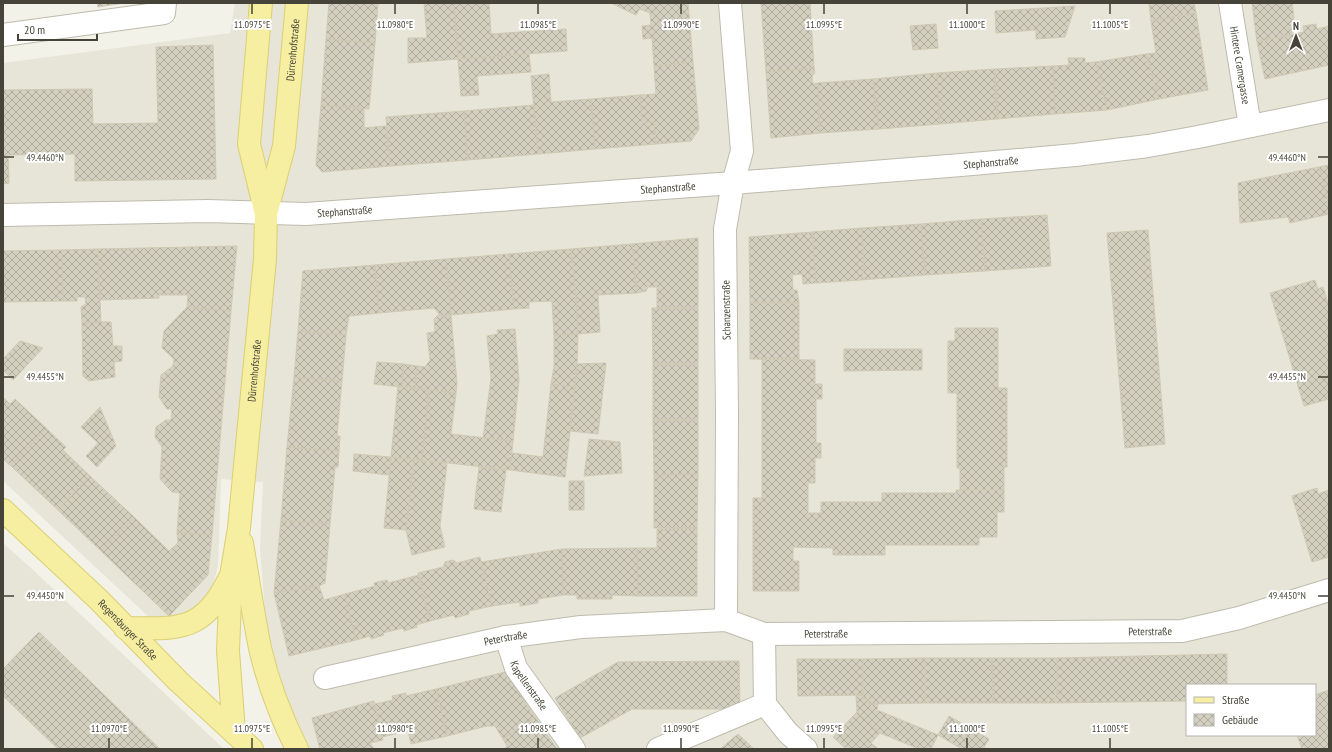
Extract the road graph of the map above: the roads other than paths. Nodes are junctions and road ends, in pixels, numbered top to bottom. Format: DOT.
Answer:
graph roads {
  1 [pos="165,3"];
  2 [pos="261,3"];
  3 [pos="297,3"];
  4 [pos="730,3"];
  5 [pos="1230,3"];
  6 [pos="3,35"];
  7 [pos="1329,110"];
  8 [pos="1250,126"];
  9 [pos="733,184"];
  10 [pos="266,214"];
  11 [pos="3,215"];
  12 [pos="3,510"];
  13 [pos="239,528"];
  14 [pos="231,576"];
  15 [pos="1329,590"];
  16 [pos="726,620"];
  17 [pos="125,628"];
  18 [pos="764,634"];
  19 [pos="506,637"];
  20 [pos="325,678"];
  21 [pos="765,704"];
  22 [pos="234,732"];
  23 [pos="252,749"];
  24 [pos="297,749"];
  25 [pos="574,749"];
  26 [pos="658,749"];
  27 [pos="806,749"];
  1 -- 6 [label="street"];
  2 -- 10 [label="main road, Dürrenhofstraße"];
  3 -- 10 [label="main road, Dürrenhofstraße"];
  4 -- 9 [label="street, Schanzenstraße"];
  5 -- 8 [label="street, Hintere Cramergasse"];
  7 -- 8 [label="street, Stephanstraße"];
  8 -- 9 [label="street, Stephanstraße"];
  9 -- 10 [label="street, Stephanstraße"];
  9 -- 16 [label="street, Schanzenstraße"];
  10 -- 11 [label="street, Stephanstraße"];
  10 -- 13 [label="main road, Dürrenhofstraße"];
  12 -- 17 [label="main road, Regensburger Straße"];
  13 -- 14 [label="main road, Dürrenhofstraße"];
  13 -- 24 [label="main road, Dürrenhofstraße"];
  14 -- 17 [label="main road"];
  14 -- 22 [label="main road, Dürrenhofstraße"];
  15 -- 18 [label="street, Peterstraße"];
  16 -- 18 [label="street, Peterstraße"];
  16 -- 19 [label="street, Peterstraße"];
  17 -- 22 [label="main road, Regensburger Straße"];
  18 -- 21 [label="street"];
  19 -- 20 [label="street, Peterstraße"];
  19 -- 25 [label="street, Kapellenstraße"];
  21 -- 26 [label="street"];
  21 -- 27 [label="street"];
  22 -- 23 [label="main road, Regensburger Straße"];
}
